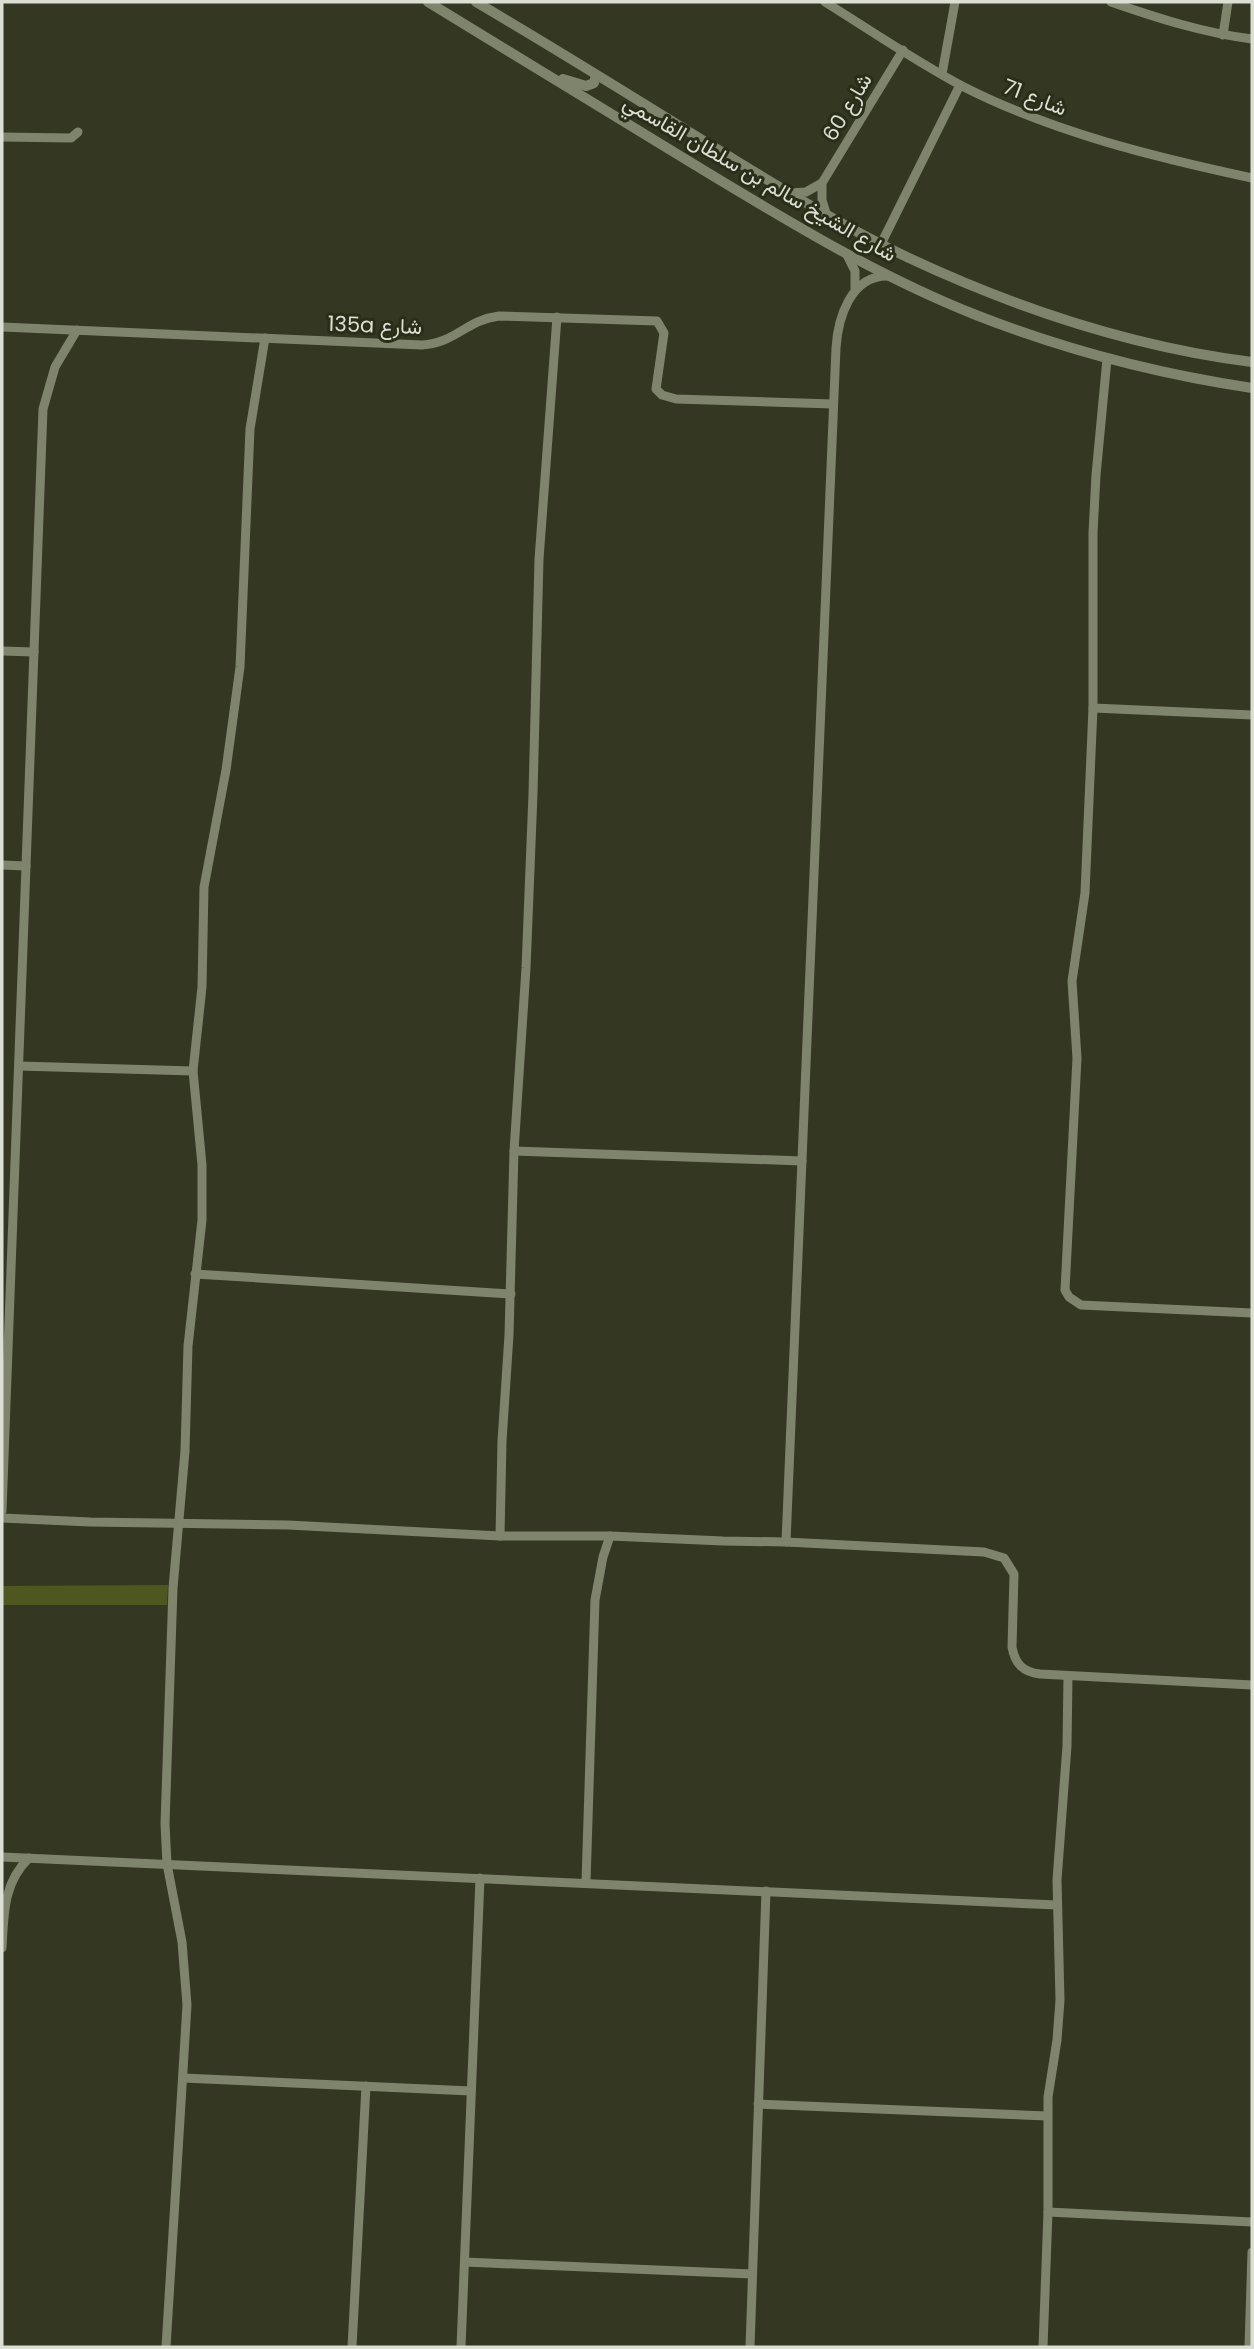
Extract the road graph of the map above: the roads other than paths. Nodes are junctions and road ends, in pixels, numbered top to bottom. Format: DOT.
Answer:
graph roads {
  1 [pos="428,2"];
  2 [pos="477,2"];
  3 [pos="825,2"];
  4 [pos="955,2"];
  5 [pos="1111,2"];
  6 [pos="1228,2"];
  7 [pos="1223,35"];
  8 [pos="1252,39"];
  9 [pos="902,50"];
  10 [pos="544,73"];
  11 [pos="942,74"];
  12 [pos="596,75"];
  13 [pos="960,85"];
  14 [pos="78,132"];
  15 [pos="2,137"];
  16 [pos="1252,178"];
  17 [pos="822,183"];
  18 [pos="788,193"];
  19 [pos="827,216"];
  20 [pos="881,244"];
  21 [pos="846,254"];
  22 [pos="888,276"];
  23 [pos="855,289"];
  24 [pos="557,317"];
  25 [pos="2,327"];
  26 [pos="77,330"];
  27 [pos="265,338"];
  28 [pos="1107,359"];
  29 [pos="1252,362"];
  30 [pos="1252,388"];
  31 [pos="833,404"];
  32 [pos="2,651"];
  33 [pos="34,652"];
  34 [pos="1093,708"];
  35 [pos="1252,715"];
  36 [pos="2,865"];
  37 [pos="26,866"];
  38 [pos="19,1066"];
  39 [pos="193,1072"];
  40 [pos="514,1151"];
  41 [pos="802,1161"];
  42 [pos="195,1274"];
  43 [pos="511,1294"];
  44 [pos="1252,1313"];
  45 [pos="2,1511"];
  46 [pos="2,1518"];
  47 [pos="178,1523"];
  48 [pos="500,1536"];
  49 [pos="610,1536"];
  50 [pos="786,1542"];
  51 [pos="1068,1676"];
  52 [pos="1252,1685"];
  53 [pos="2,1857"];
  54 [pos="29,1858"];
  55 [pos="167,1864"];
  56 [pos="480,1878"];
  57 [pos="586,1882"];
  58 [pos="766,1891"];
  59 [pos="1057,1905"];
  60 [pos="2,1948"];
  61 [pos="183,2078"];
  62 [pos="366,2086"];
  63 [pos="471,2091"];
  64 [pos="758,2104"];
  65 [pos="1047,2116"];
  66 [pos="1048,2213"];
  67 [pos="1252,2222"];
  68 [pos="1252,2252"];
  69 [pos="465,2262"];
  70 [pos="752,2274"];
  71 [pos="1252,2281"];
  72 [pos="166,2347"];
  73 [pos="352,2347"];
  74 [pos="461,2347"];
  75 [pos="750,2347"];
  76 [pos="1043,2347"];
  77 [pos="1249,2347"];
  1 -- 10 [label="street, شارع الشيخ سالم بن سلطان القاسمي"];
  2 -- 12 [label="street, شارع الشيخ سالم بن سلطان القاسمي"];
  3 -- 9 [label="street, شارع 71"];
  4 -- 11 [label="street"];
  5 -- 7 [label="street"];
  6 -- 7 [label="street"];
  7 -- 8 [label="street"];
  9 -- 11 [label="street, شارع 71"];
  9 -- 17 [label="street, شارع 60"];
  10 -- 12 [label="street"];
  10 -- 21 [label="street, شارع الشيخ سالم بن سلطان القاسمي"];
  11 -- 13 [label="street, شارع 71"];
  12 -- 18 [label="street, شارع الشيخ سالم بن سلطان القاسمي"];
  13 -- 16 [label="street, شارع 71"];
  13 -- 20 [label="street"];
  14 -- 15 [label="street"];
  17 -- 18 [label="street"];
  17 -- 19 [label="street"];
  18 -- 19 [label="street, شارع الشيخ سالم بن سلطان القاسمي"];
  19 -- 20 [label="street, شارع الشيخ سالم بن سلطان القاسمي"];
  20 -- 29 [label="street, شارع الشيخ سالم بن سلطان القاسمي"];
  21 -- 22 [label="street, شارع الشيخ سالم بن سلطان القاسمي"];
  21 -- 23 [label="street"];
  22 -- 23 [label="street"];
  22 -- 28 [label="street, شارع الشيخ سالم بن سلطان القاسمي"];
  23 -- 31 [label="street"];
  24 -- 27 [label="street, 135a شارع"];
  24 -- 31 [label="street, 135a شارع"];
  24 -- 40 [label="street"];
  25 -- 26 [label="street, 135a شارع"];
  26 -- 27 [label="street, 135a شارع"];
  26 -- 33 [label="street"];
  27 -- 39 [label="street"];
  28 -- 30 [label="street, شارع الشيخ سالم بن سلطان القاسمي"];
  28 -- 34 [label="street"];
  31 -- 41 [label="street"];
  32 -- 33 [label="street"];
  33 -- 37 [label="street"];
  34 -- 35 [label="street"];
  34 -- 44 [label="street"];
  36 -- 37 [label="street"];
  37 -- 38 [label="street"];
  38 -- 39 [label="street"];
  38 -- 45 [label="street"];
  39 -- 42 [label="street"];
  40 -- 41 [label="street"];
  40 -- 43 [label="street"];
  41 -- 50 [label="street"];
  42 -- 43 [label="street"];
  42 -- 47 [label="street"];
  43 -- 48 [label="street"];
  46 -- 47 [label="street"];
  47 -- 48 [label="street"];
  47 -- 55 [label="street"];
  48 -- 49 [label="street"];
  49 -- 50 [label="street"];
  49 -- 57 [label="street"];
  50 -- 51 [label="street"];
  51 -- 52 [label="street"];
  51 -- 59 [label="street"];
  53 -- 54 [label="street"];
  54 -- 55 [label="street"];
  54 -- 60 [label="street"];
  55 -- 56 [label="street"];
  55 -- 61 [label="street"];
  56 -- 57 [label="street"];
  56 -- 63 [label="street"];
  57 -- 58 [label="street"];
  58 -- 59 [label="street"];
  58 -- 64 [label="street"];
  59 -- 65 [label="street"];
  61 -- 62 [label="street"];
  61 -- 72 [label="street"];
  62 -- 63 [label="street"];
  62 -- 73 [label="street"];
  63 -- 69 [label="street"];
  64 -- 65 [label="street"];
  64 -- 70 [label="street"];
  65 -- 66 [label="street"];
  66 -- 67 [label="street"];
  66 -- 76 [label="street"];
  68 -- 71 [label="street"];
  69 -- 70 [label="street"];
  69 -- 74 [label="street"];
  70 -- 75 [label="street"];
  71 -- 77 [label="street"];
}
